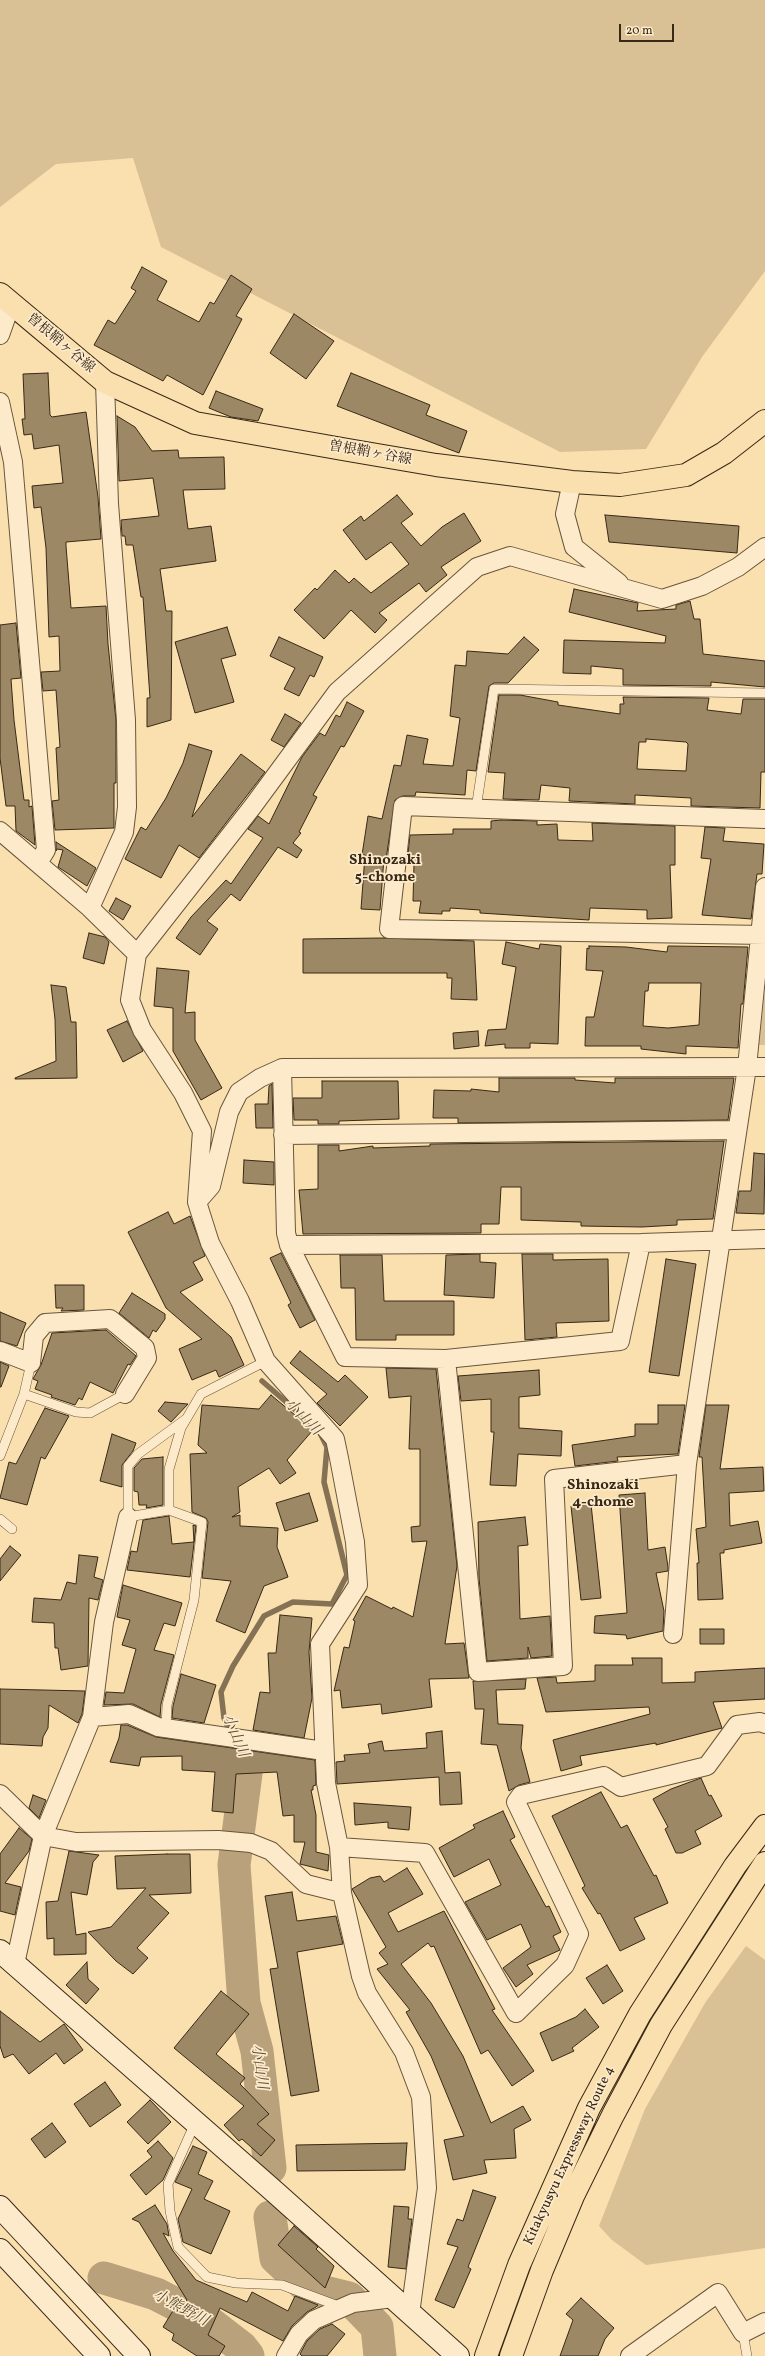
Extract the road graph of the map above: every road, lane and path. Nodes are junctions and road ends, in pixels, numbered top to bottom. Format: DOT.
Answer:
graph roads {
  1 [pos="5,299"];
  2 [pos="0,335"];
  3 [pos="105,382"];
  4 [pos="0,402"];
  5 [pos="765,421"];
  6 [pos="6,463"];
  7 [pos="572,482"];
  8 [pos="765,547"];
  9 [pos="626,588"];
  10 [pos="765,693"];
  11 [pos="476,809"];
  12 [pos="765,819"];
  13 [pos="0,831"];
  14 [pos="38,863"];
  15 [pos="765,887"];
  16 [pos="90,908"];
  17 [pos="763,935"];
  18 [pos="137,954"];
  19 [pos="765,1066"];
  20 [pos="747,1067"];
  21 [pos="282,1068"];
  22 [pos="738,1130"];
  23 [pos="283,1135"];
  24 [pos="197,1202"];
  25 [pos="721,1239"];
  26 [pos="765,1239"];
  27 [pos="640,1243"];
  28 [pos="289,1245"];
  29 [pos="0,1351"];
  30 [pos="446,1359"];
  31 [pos="266,1361"];
  32 [pos="31,1363"];
  33 [pos="24,1394"];
  34 [pos="125,1394"];
  35 [pos="186,1419"];
  36 [pos="0,1456"];
  37 [pos="687,1464"];
  38 [pos="169,1510"];
  39 [pos="128,1517"];
  40 [pos="0,1519"];
  41 [pos="12,1529"];
  42 [pos="673,1634"];
  43 [pos="92,1717"];
  44 [pos="765,1724"];
  45 [pos="166,1728"];
  46 [pos="324,1751"];
  47 [pos="0,1794"];
  48 [pos="765,1826"];
  49 [pos="43,1836"];
  50 [pos="339,1847"];
  51 [pos="765,1863"];
  52 [pos="342,1893"];
  53 [pos="7,1957"];
  54 [pos="195,2122"];
  55 [pos="0,2207"];
  56 [pos="0,2250"];
  57 [pos="393,2298"];
  58 [pos="343,2308"];
  59 [pos="410,2314"];
  60 [pos="765,2322"];
  61 [pos="743,2333"];
  62 [pos="99,2356"];
  63 [pos="139,2356"];
  64 [pos="286,2356"];
  65 [pos="458,2356"];
  66 [pos="486,2356"];
  67 [pos="511,2356"];
  68 [pos="630,2356"];
  69 [pos="748,2356"];
  1 -- 2 [label="street"];
  1 -- 3 [label="main road, 曽根鞘ヶ谷線"];
  3 -- 7 [label="main road, 曽根鞘ヶ谷線"];
  3 -- 16 [label="street"];
  4 -- 6 [label="street"];
  5 -- 7 [label="main road, 曽根鞘ヶ谷線"];
  6 -- 14 [label="street"];
  7 -- 9 [label="street"];
  8 -- 9 [label="street"];
  9 -- 18 [label="street"];
  10 -- 11 [label="lane"];
  11 -- 12 [label="street"];
  11 -- 17 [label="street"];
  13 -- 14 [label="street"];
  14 -- 16 [label="street"];
  15 -- 17 [label="street"];
  16 -- 18 [label="street"];
  17 -- 20 [label="street"];
  18 -- 24 [label="street"];
  19 -- 20 [label="street"];
  20 -- 21 [label="street"];
  20 -- 22 [label="street"];
  21 -- 23 [label="street"];
  21 -- 24 [label="street"];
  22 -- 23 [label="street"];
  22 -- 25 [label="street"];
  23 -- 28 [label="street"];
  24 -- 31 [label="street"];
  25 -- 26 [label="street"];
  25 -- 27 [label="street"];
  25 -- 37 [label="street"];
  27 -- 28 [label="street"];
  27 -- 30 [label="street"];
  28 -- 30 [label="street"];
  29 -- 32 [label="street"];
  30 -- 37 [label="street"];
  31 -- 35 [label="lane"];
  31 -- 46 [label="street"];
  32 -- 33 [label="lane"];
  32 -- 34 [label="street"];
  33 -- 34 [label="lane"];
  33 -- 36 [label="lane"];
  35 -- 38 [label="lane"];
  35 -- 39 [label="lane"];
  37 -- 42 [label="street"];
  38 -- 39 [label="lane"];
  38 -- 45 [label="lane"];
  39 -- 43 [label="street"];
  40 -- 41 [label="lane"];
  43 -- 45 [label="street"];
  43 -- 49 [label="street"];
  44 -- 50 [label="street"];
  45 -- 46 [label="street"];
  46 -- 50 [label="street"];
  47 -- 49 [label="street"];
  48 -- 66 [label="main road, Kitakyusyu Expressway Route 4"];
  49 -- 52 [label="street"];
  49 -- 53 [label="street"];
  50 -- 52 [label="street"];
  51 -- 67 [label="main road, Kitakyusyu Expressway Route 4"];
  52 -- 59 [label="street"];
  53 -- 54 [label="street"];
  54 -- 57 [label="street"];
  54 -- 58 [label="lane"];
  55 -- 63 [label="street"];
  56 -- 62 [label="street"];
  57 -- 58 [label="street"];
  57 -- 59 [label="street"];
  58 -- 64 [label="street"];
  59 -- 65 [label="street"];
  60 -- 61 [label="street"];
  61 -- 68 [label="street"];
  61 -- 69 [label="lane"];
}
